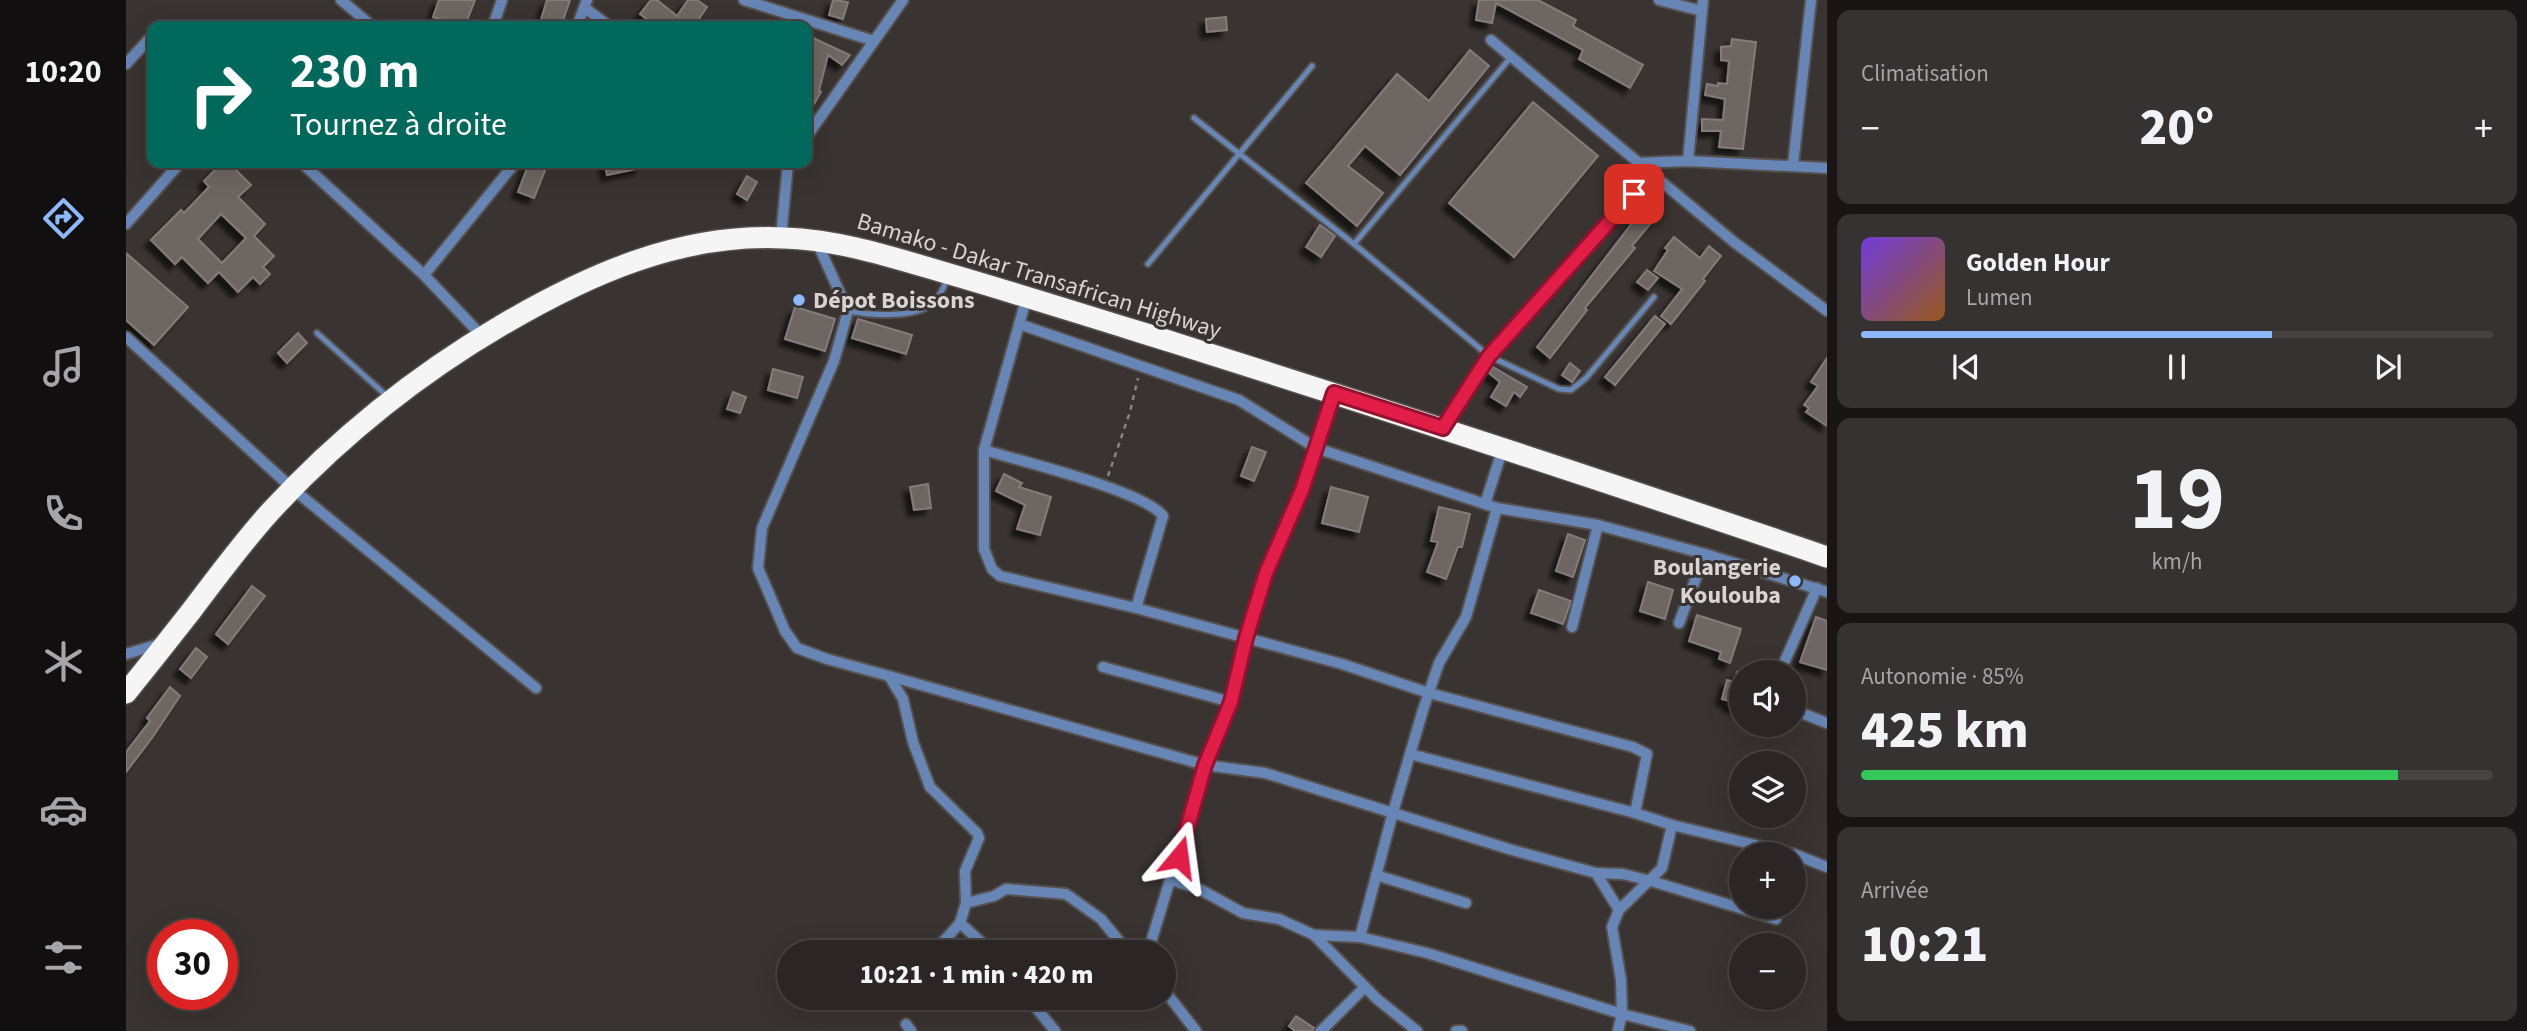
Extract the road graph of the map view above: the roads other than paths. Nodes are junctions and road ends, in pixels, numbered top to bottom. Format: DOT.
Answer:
graph roads {
  1 [pos="341,0"];
  2 [pos="502,0"];
  3 [pos="744,0"];
  4 [pos="903,0"];
  5 [pos="1659,0"];
  6 [pos="1811,0"];
  7 [pos="586,4"];
  8 [pos="1703,5"];
  9 [pos="366,21"];
  10 [pos="495,21"];
  11 [pos="579,21"];
  12 [pos="604,21"];
  13 [pos="811,21"];
  14 [pos="812,21"];
  15 [pos="147,40"];
  16 [pos="1491,40"];
  17 [pos="874,41"];
  18 [pos="1511,57"];
  19 [pos="126,64"];
  20 [pos="1312,66"];
  21 [pos="1194,118"];
  22 [pos="812,129"];
  23 [pos="1240,154"];
  24 [pos="1688,160"];
  25 [pos="1637,163"];
  26 [pos="1793,165"];
  27 [pos="176,168"];
  28 [pos="307,168"];
  29 [pos="510,168"];
  30 [pos="788,168"];
  31 [pos="1827,168"];
  32 [pos="1652,174"];
  33 [pos="126,224"];
  34 [pos="781,237"];
  35 [pos="816,240"];
  36 [pos="1354,244"];
  37 [pos="1149,264"];
  38 [pos="949,274"];
  39 [pos="424,275"];
  40 [pos="1027,296"];
  41 [pos="1654,297"];
  42 [pos="848,311"];
  43 [pos="1827,311"];
  44 [pos="1020,324"];
  45 [pos="317,333"];
  46 [pos="482,336"];
  47 [pos="126,337"];
  48 [pos="1489,356"];
  49 [pos="1334,393"];
  50 [pos="390,399"];
  51 [pos="1443,428"];
  52 [pos="1315,448"];
  53 [pos="1503,448"];
  54 [pos="984,450"];
  55 [pos="293,489"];
  56 [pos="1485,503"];
  57 [pos="1497,508"];
  58 [pos="1598,524"];
  59 [pos="1705,554"];
  60 [pos="1827,557"];
  61 [pos="1822,590"];
  62 [pos="1136,608"];
  63 [pos="1679,623"];
  64 [pos="1572,627"];
  65 [pos="1246,638"];
  66 [pos="166,643"];
  67 [pos="126,653"];
  68 [pos="1786,660"];
  69 [pos="1103,667"];
  70 [pos="889,676"];
  71 [pos="536,688"];
  72 [pos="126,693"];
  73 [pos="1429,693"];
  74 [pos="1231,702"];
  75 [pos="1806,715"];
  76 [pos="1827,723"];
  77 [pos="1410,754"];
  78 [pos="1205,765"];
  79 [pos="1392,812"];
  80 [pos="1635,813"];
  81 [pos="1672,825"];
  82 [pos="1743,842"];
  83 [pos="1806,859"];
  84 [pos="1827,867"];
  85 [pos="1596,873"];
  86 [pos="1376,875"];
  87 [pos="1172,880"];
  88 [pos="1650,881"];
  89 [pos="966,903"];
  90 [pos="1466,903"];
  91 [pos="1729,905"];
  92 [pos="1619,910"];
  93 [pos="960,923"];
  94 [pos="1314,935"];
  95 [pos="1360,936"];
  96 [pos="945,940"];
  97 [pos="979,940"];
  98 [pos="1118,940"];
  99 [pos="1152,940"];
  100 [pos="1365,987"];
  101 [pos="1176,1005"];
  102 [pos="1038,1010"];
  103 [pos="1622,1014"];
  104 [pos="1055,1031"];
  105 [pos="1196,1031"];
  106 [pos="1321,1031"];
  107 [pos="1418,1031"];
  108 [pos="1618,1031"];
  109 [pos="1690,1031"];
  1 -- 9 [label="street"];
  2 -- 10 [label="street"];
  3 -- 13 [label="street"];
  4 -- 17 [label="street"];
  5 -- 8 [label="street"];
  6 -- 26 [label="street"];
  7 -- 11 [label="street"];
  7 -- 12 [label="street"];
  8 -- 24 [label="street"];
  14 -- 17 [label="street"];
  15 -- 19 [label="street"];
  16 -- 18 [label="street"];
  17 -- 22 [label="street"];
  18 -- 25 [label="street"];
  18 -- 36 [label="lane"];
  20 -- 23 [label="lane"];
  21 -- 23 [label="lane"];
  23 -- 36 [label="lane"];
  23 -- 37 [label="lane"];
  24 -- 25 [label="street"];
  24 -- 26 [label="street"];
  25 -- 32 [label="street"];
  26 -- 31 [label="street"];
  27 -- 33 [label="street"];
  28 -- 39 [label="street"];
  29 -- 39 [label="street"];
  30 -- 34 [label="street"];
  32 -- 43 [label="street"];
  32 -- 48 [label="lane"];
  34 -- 35 [label="highway, Bamako - Dakar Transafrican Highway"];
  34 -- 46 [label="highway, Bamako - Dakar Transafrican Highway"];
  35 -- 38 [label="highway, Bamako - Dakar Transafrican Highway"];
  35 -- 42 [label="street"];
  36 -- 48 [label="lane"];
  38 -- 40 [label="highway, Bamako - Dakar Transafrican Highway"];
  38 -- 42 [label="lane"];
  39 -- 46 [label="street"];
  40 -- 44 [label="street"];
  40 -- 49 [label="highway, Bamako - Dakar Transafrican Highway"];
  41 -- 48 [label="lane"];
  42 -- 70 [label="street"];
  44 -- 52 [label="street"];
  44 -- 54 [label="street"];
  45 -- 50 [label="lane"];
  46 -- 50 [label="highway, Bamako - Dakar Transafrican Highway"];
  47 -- 55 [label="street"];
  48 -- 51 [label="lane"];
  49 -- 51 [label="highway, Bamako - Dakar Transafrican Highway"];
  49 -- 52 [label="street"];
  50 -- 55 [label="highway, Bamako - Dakar Transafrican Highway"];
  51 -- 53 [label="highway, Bamako - Dakar Transafrican Highway"];
  52 -- 56 [label="street"];
  52 -- 65 [label="street"];
  53 -- 56 [label="street"];
  53 -- 60 [label="highway, Bamako - Dakar Transafrican Highway"];
  54 -- 62 [label="street"];
  54 -- 62 [label="street"];
  55 -- 66 [label="highway, Bamako - Dakar Transafrican Highway"];
  55 -- 71 [label="street"];
  56 -- 57 [label="street"];
  57 -- 58 [label="street"];
  57 -- 73 [label="street"];
  58 -- 59 [label="street"];
  58 -- 64 [label="street"];
  59 -- 61 [label="street"];
  59 -- 63 [label="street"];
  61 -- 68 [label="street"];
  62 -- 65 [label="street"];
  65 -- 73 [label="street"];
  65 -- 74 [label="street"];
  66 -- 67 [label="street"];
  66 -- 72 [label="highway, Bamako - Dakar Transafrican Highway"];
  69 -- 74 [label="street"];
  70 -- 78 [label="street"];
  70 -- 89 [label="street"];
  73 -- 77 [label="street"];
  73 -- 80 [label="street"];
  74 -- 78 [label="street"];
  75 -- 76 [label="street"];
  77 -- 79 [label="street"];
  77 -- 80 [label="street"];
  78 -- 79 [label="street"];
  78 -- 87 [label="street"];
  79 -- 85 [label="street"];
  79 -- 86 [label="street"];
  80 -- 81 [label="street"];
  81 -- 82 [label="street"];
  81 -- 88 [label="street"];
  83 -- 84 [label="street"];
  85 -- 88 [label="street"];
  85 -- 92 [label="street"];
  86 -- 90 [label="street"];
  86 -- 95 [label="street"];
  87 -- 94 [label="street"];
  87 -- 99 [label="street"];
  88 -- 91 [label="street"];
  88 -- 92 [label="street"];
  89 -- 93 [label="street"];
  89 -- 98 [label="street"];
  92 -- 103 [label="street"];
  93 -- 96 [label="street"];
  93 -- 97 [label="street"];
  94 -- 95 [label="street"];
  94 -- 100 [label="street"];
  95 -- 103 [label="street"];
  100 -- 106 [label="street"];
  100 -- 107 [label="street"];
  101 -- 105 [label="street"];
  102 -- 104 [label="street"];
  103 -- 108 [label="street"];
  103 -- 109 [label="street"];
}
